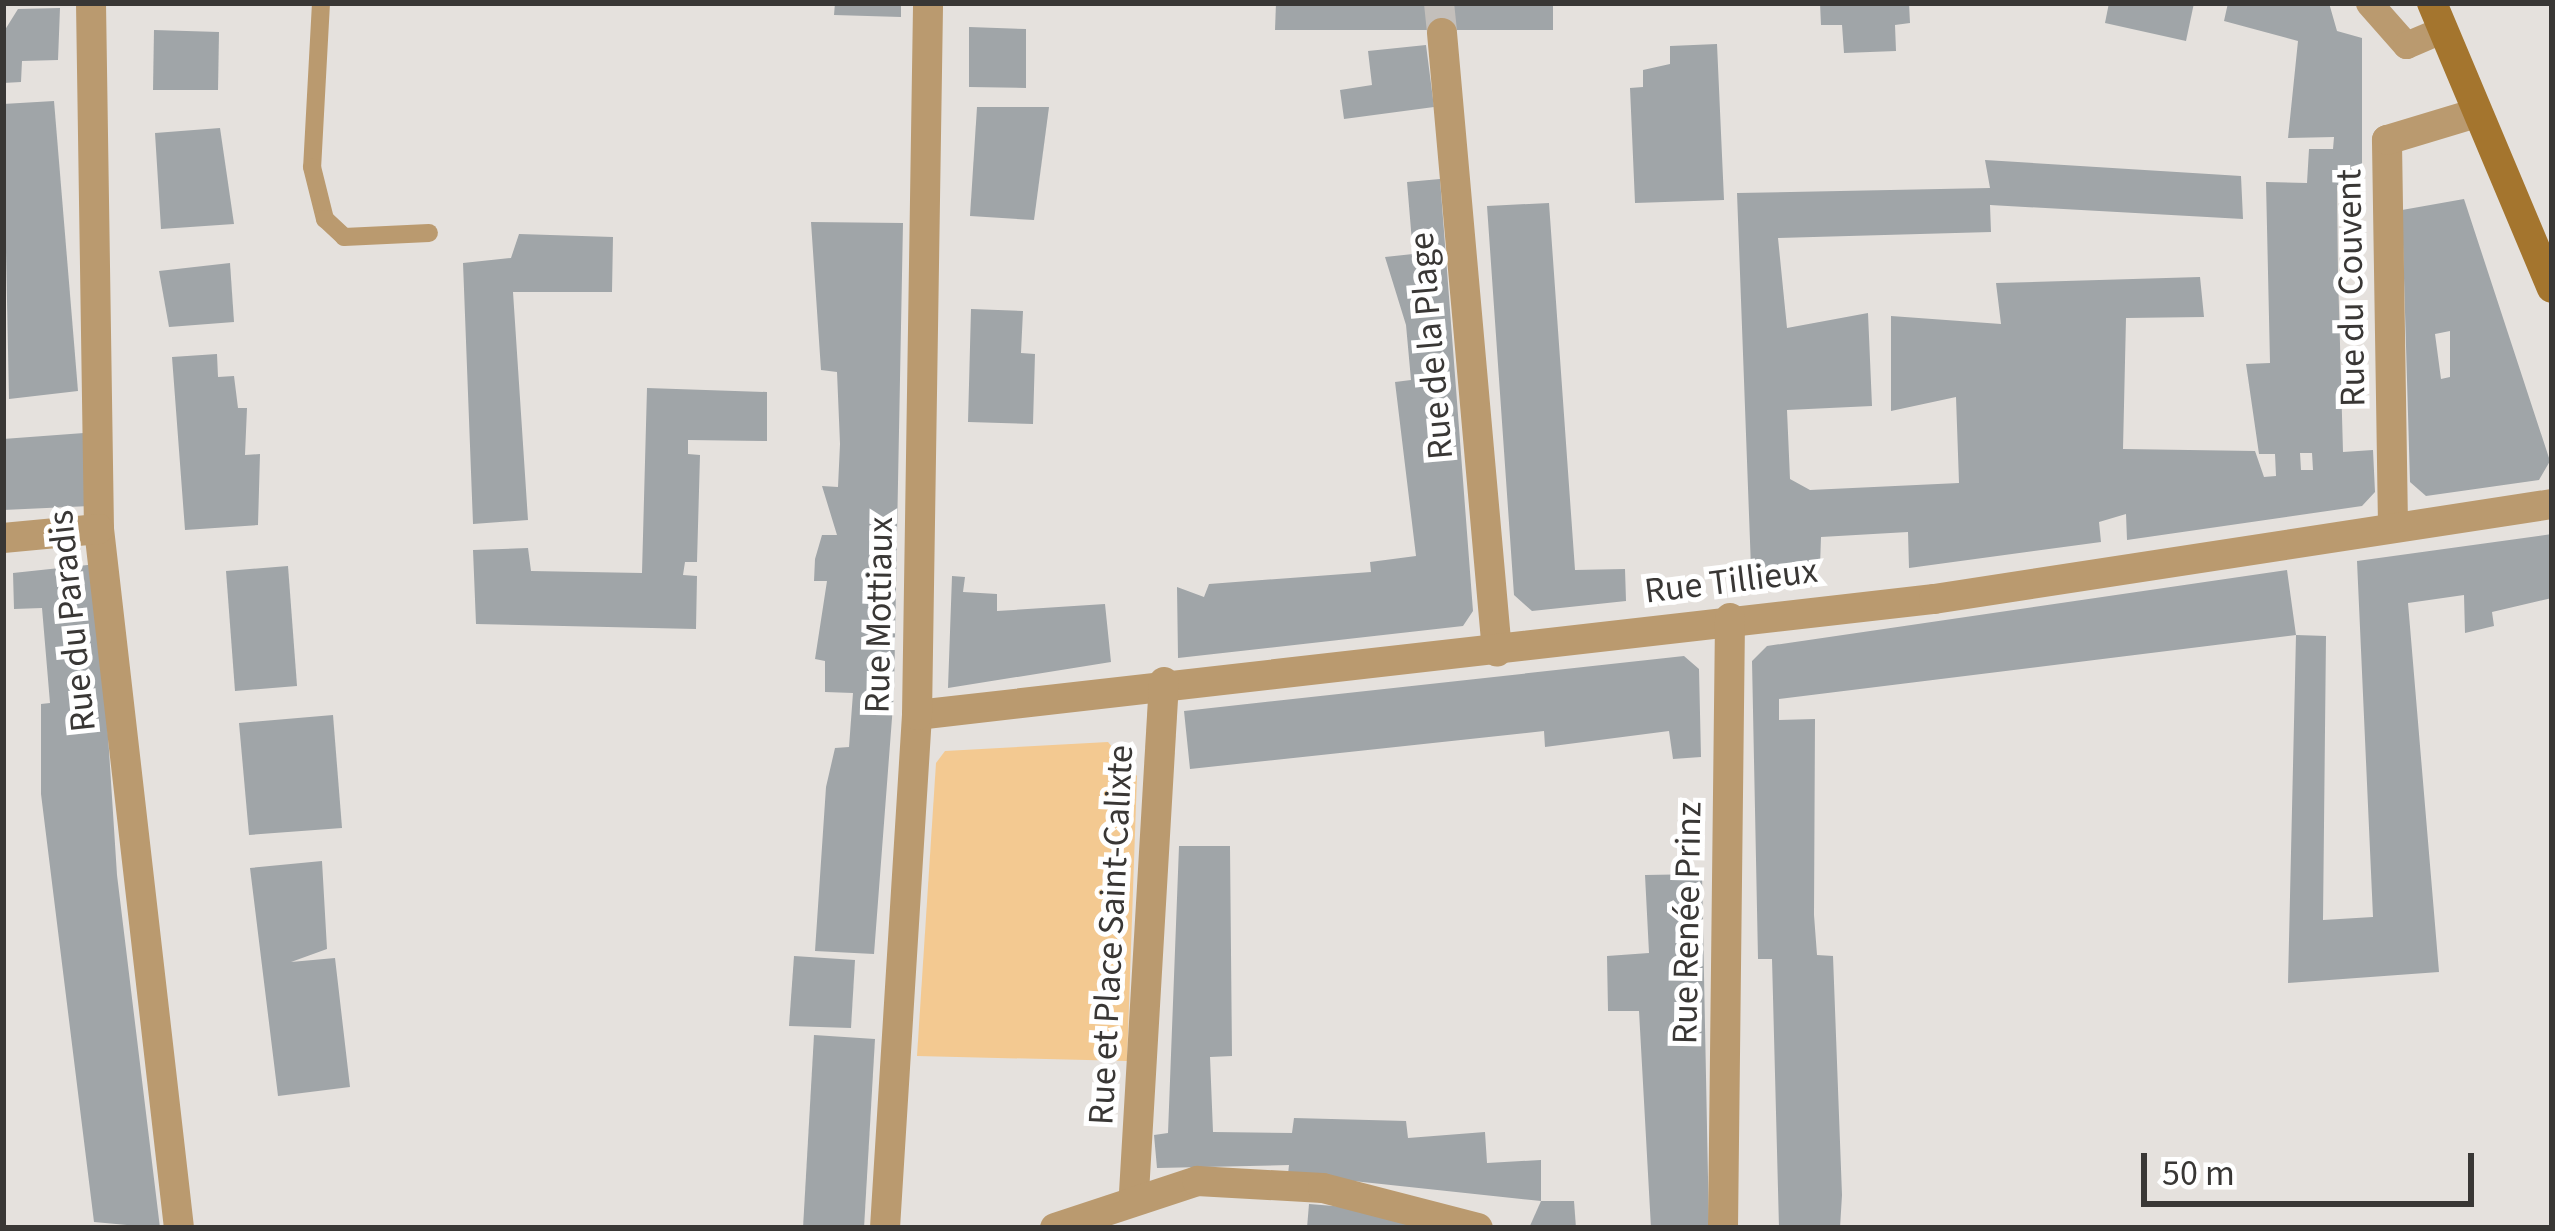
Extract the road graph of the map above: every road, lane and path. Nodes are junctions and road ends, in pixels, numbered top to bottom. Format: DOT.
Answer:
graph roads {
  1 [pos="91,3"];
  2 [pos="321,3"];
  3 [pos="928,3"];
  4 [pos="2369,3"];
  5 [pos="2436,16"];
  6 [pos="1442,33"];
  7 [pos="2473,114"];
  8 [pos="429,233"];
  9 [pos="2552,288"];
  10 [pos="2552,504"];
  11 [pos="2393,525"];
  12 [pos="99,529"];
  13 [pos="3,538"];
  14 [pos="1730,618"];
  15 [pos="1497,652"];
  16 [pos="1164,682"];
  17 [pos="917,715"];
  18 [pos="1135,1193"];
  19 [pos="179,1228"];
  20 [pos="885,1228"];
  21 [pos="1055,1228"];
  22 [pos="1478,1228"];
  23 [pos="1723,1228"];
  1 -- 12 [label="street, Rue du Paradis"];
  2 -- 8 [label="lane"];
  3 -- 17 [label="street, Rue Mottiaux"];
  4 -- 5 [label="street"];
  5 -- 7 [label="main road"];
  6 -- 15 [label="street, Rue de la Plage"];
  7 -- 9 [label="main road"];
  7 -- 11 [label="street, Rue du Couvent"];
  10 -- 11 [label="street, Rue Tillieux"];
  11 -- 14 [label="street, Rue Tillieux"];
  12 -- 13 [label="street"];
  12 -- 19 [label="street, Rue du Paradis"];
  14 -- 15 [label="street, Rue Tillieux"];
  14 -- 23 [label="street, Rue Renée Prinz"];
  15 -- 16 [label="street, Rue Tillieux"];
  16 -- 17 [label="street, Rue Tillieux"];
  16 -- 18 [label="street, Rue et Place Saint-Calixte"];
  17 -- 20 [label="street, Rue Mottiaux"];
  18 -- 21 [label="street"];
  18 -- 22 [label="street"];
}
